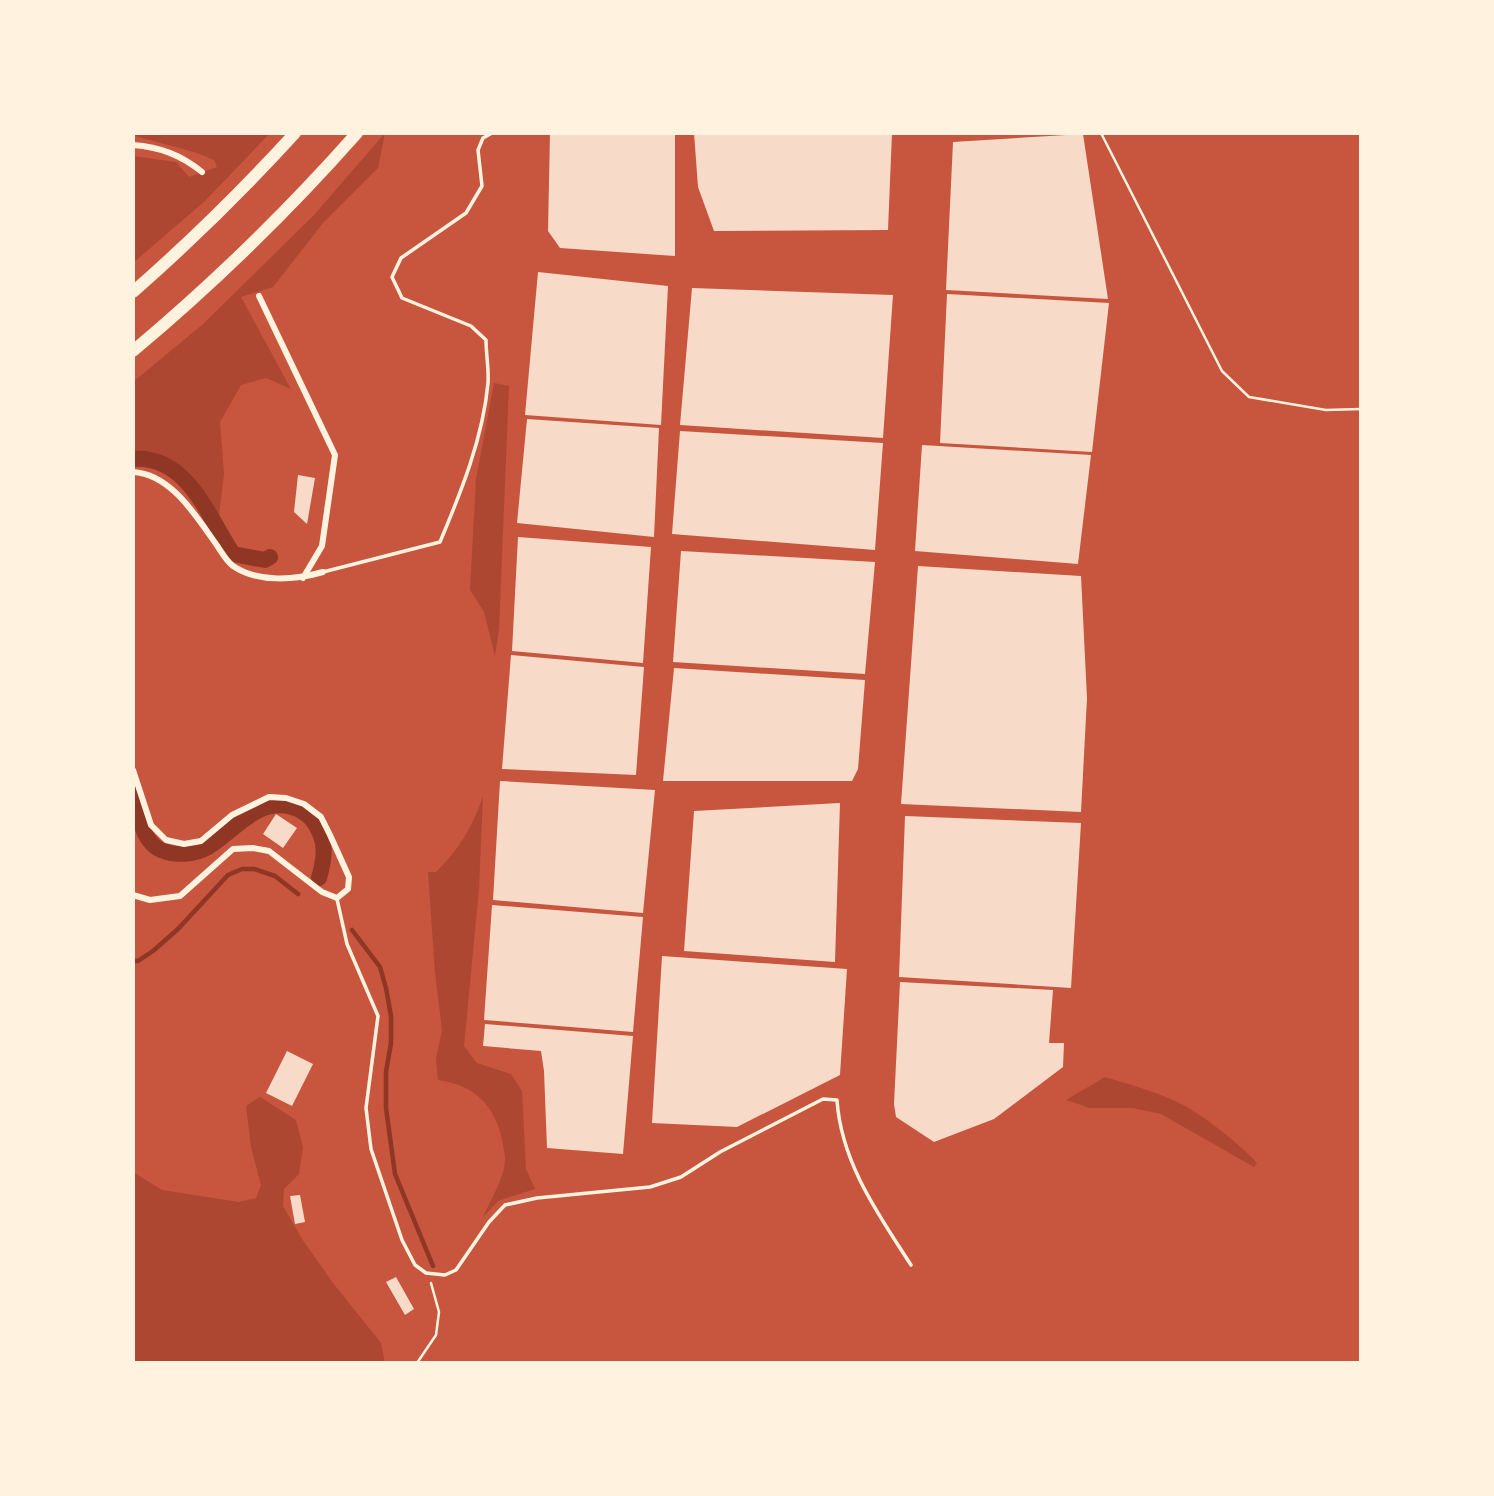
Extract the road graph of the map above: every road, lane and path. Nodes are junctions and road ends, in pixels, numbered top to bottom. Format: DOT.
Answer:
graph roads {
  1 [pos="295,133"];
  2 [pos="357,133"];
  3 [pos="492,133"];
  4 [pos="1101,133"];
  5 [pos="133,145"];
  6 [pos="202,172"];
  7 [pos="133,292"];
  8 [pos="260,296"];
  9 [pos="133,351"];
  10 [pos="1361,409"];
  11 [pos="133,472"];
  12 [pos="323,572"];
  13 [pos="303,578"];
  14 [pos="133,770"];
  15 [pos="133,895"];
  16 [pos="337,898"];
  17 [pos="911,1265"];
  18 [pos="426,1273"];
  19 [pos="416,1363"];
  1 -- 7 [label="highway"];
  2 -- 9 [label="highway"];
  3 -- 12 [label="lane"];
  4 -- 10 [label="path"];
  5 -- 6 [label="street"];
  8 -- 13 [label="street"];
  11 -- 13 [label="street"];
  12 -- 13 [label="street"];
  14 -- 16 [label="street"];
  15 -- 16 [label="street"];
  16 -- 18 [label="lane"];
  17 -- 18 [label="lane"];
  18 -- 19 [label="path"];
}
